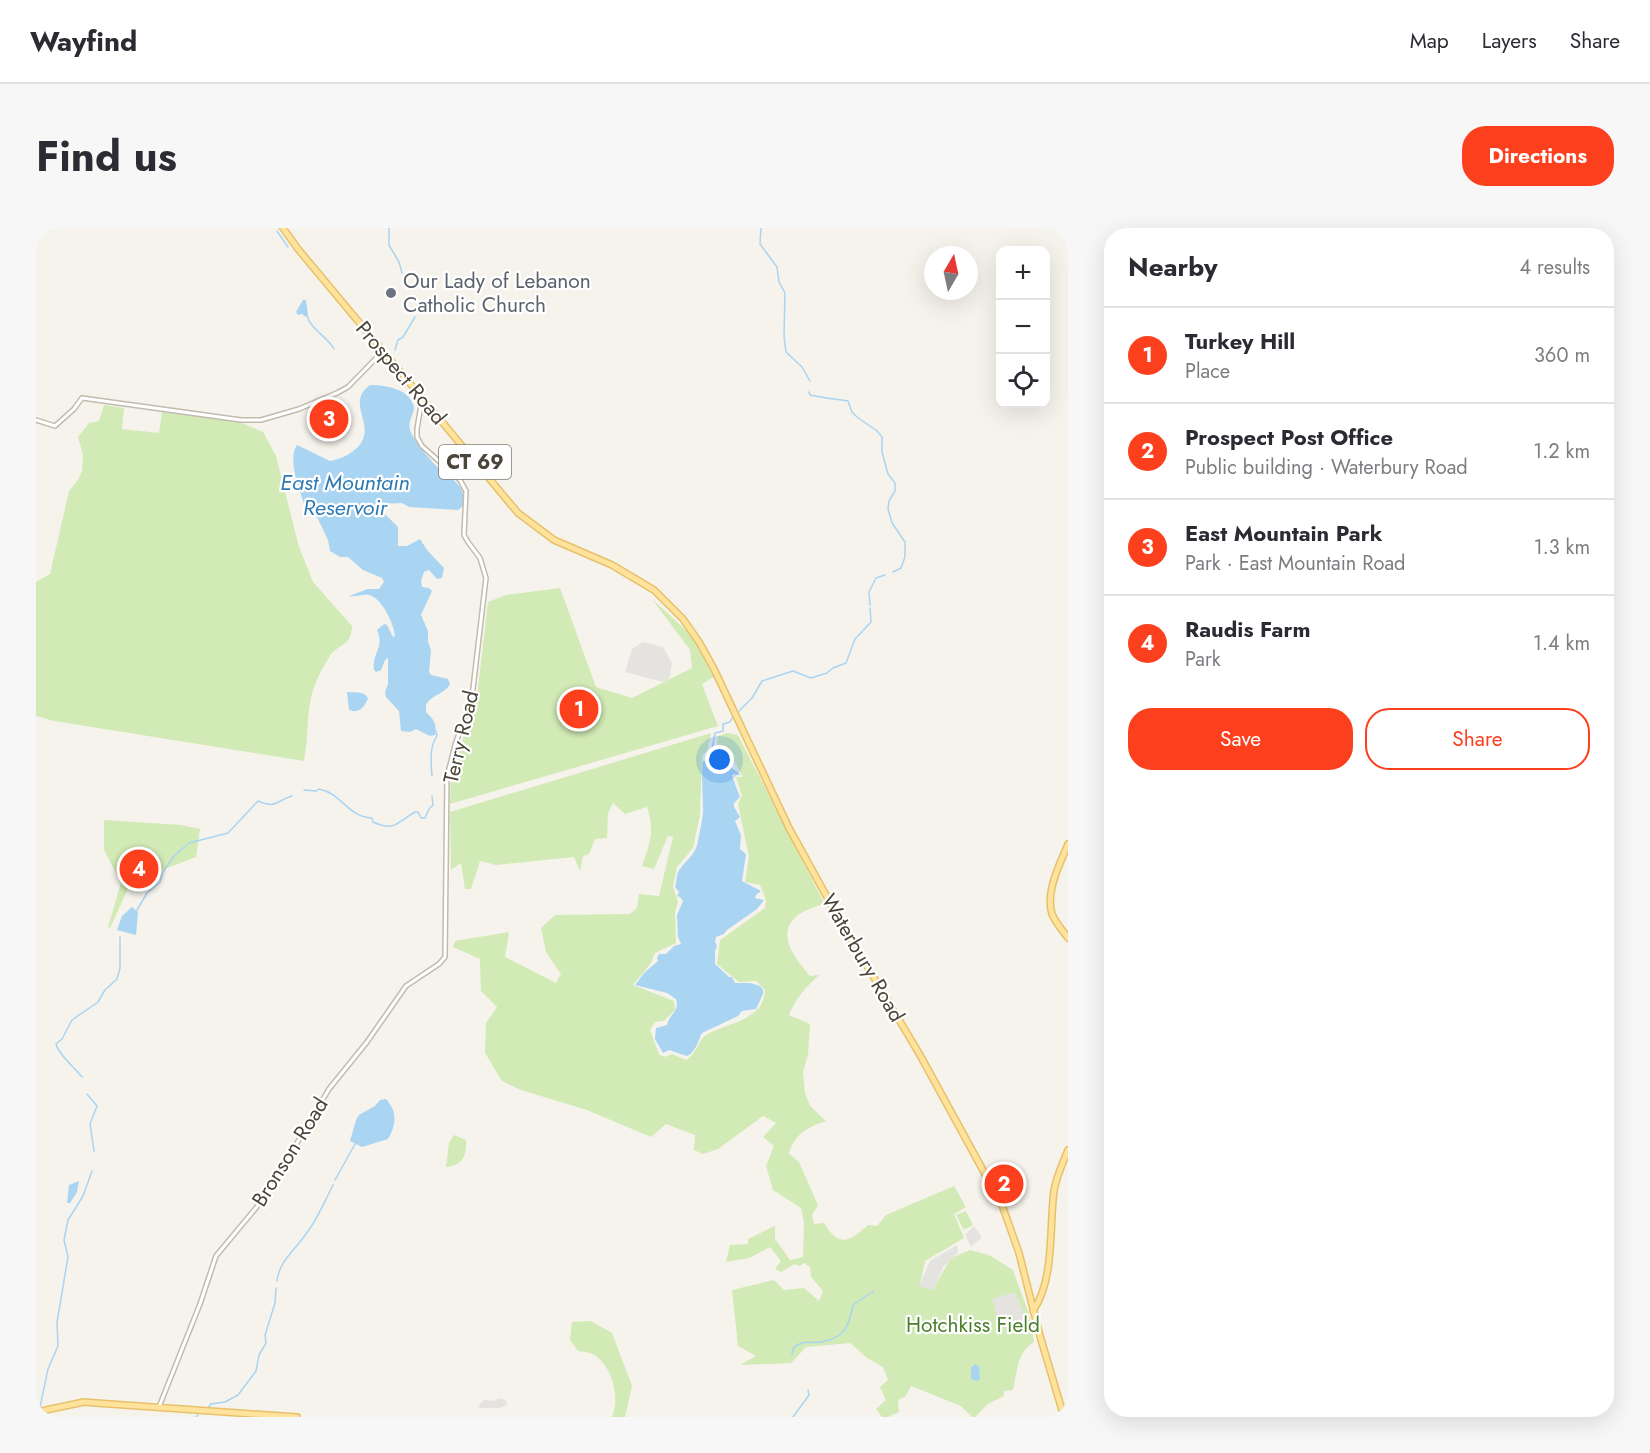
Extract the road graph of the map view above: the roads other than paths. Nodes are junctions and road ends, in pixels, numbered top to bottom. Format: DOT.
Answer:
graph roads {
  1 [pos="283,228"];
  2 [pos="383,351"];
  3 [pos="422,399"];
  4 [pos="36,420"];
  5 [pos="583,554"];
  6 [pos="1068,844"];
  7 [pos="1068,938"];
  8 [pos="445,957"];
  9 [pos="1068,1150"];
  10 [pos="1033,1311"];
  11 [pos="159,1407"];
  12 [pos="36,1412"];
  13 [pos="297,1417"];
  14 [pos="1064,1417"];
  1 -- 2 [label="main road, Prospect Road / CT 69"];
  2 -- 3 [label="main road, Prospect Road / CT 69"];
  2 -- 4 [label="street"];
  3 -- 5 [label="main road, Prospect Road / CT 69"];
  3 -- 8 [label="street, Terry Road"];
  5 -- 10 [label="main road, Waterbury Road / CT 69"];
  6 -- 7 [label="main road"];
  8 -- 11 [label="street, Bronson Road"];
  9 -- 10 [label="main road"];
  10 -- 14 [label="main road, Waterbury Road / CT 69"];
  11 -- 12 [label="main road"];
  11 -- 13 [label="main road"];
}
